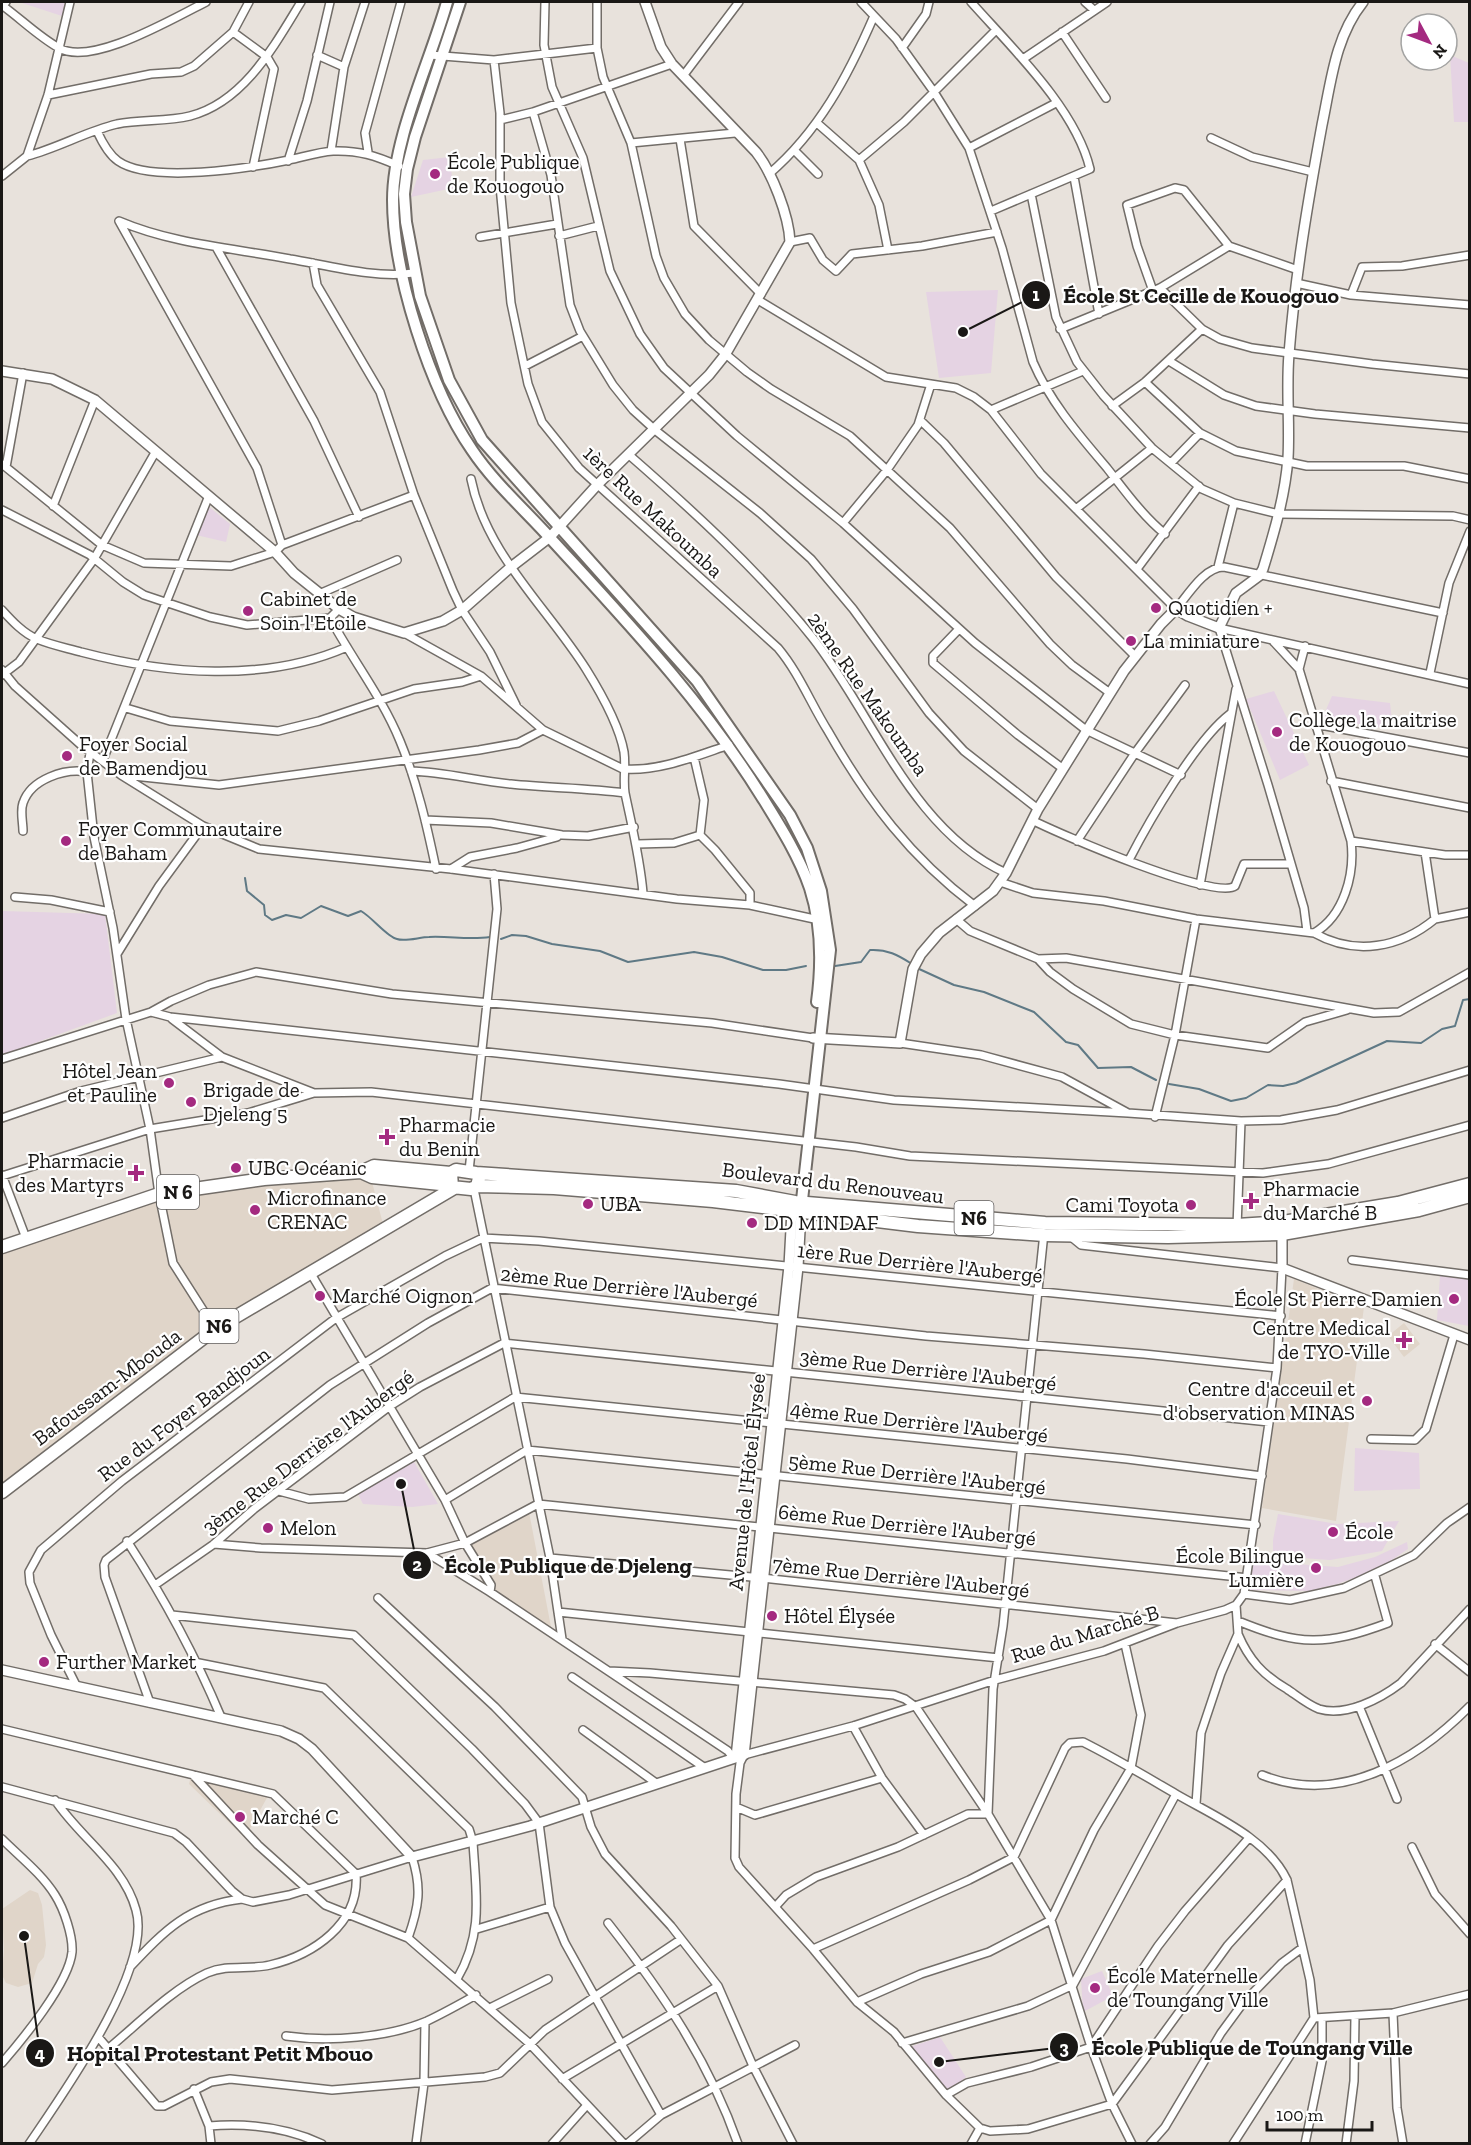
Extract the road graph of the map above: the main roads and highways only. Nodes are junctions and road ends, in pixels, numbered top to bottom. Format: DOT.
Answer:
graph roads {
  1 [pos="447,2"];
  2 [pos="460,2"];
  3 [pos="436,56"];
  4 [pos="409,274"];
  5 [pos="734,743"];
  6 [pos="473,1172"];
  7 [pos="452,1182"];
  8 [pos="555,1183"];
  9 [pos="1470,1184"];
  10 [pos="475,1187"];
  11 [pos="1470,1196"];
  12 [pos="1417,1205"];
  13 [pos="797,1207"];
  14 [pos="1045,1229"];
  15 [pos="1237,1231"];
  16 [pos="2,1247"];
  17 [pos="2,1492"];
  1 -- 3 [label="main road"];
  2 -- 3 [label="main road"];
  3 -- 4 [label="main road"];
  4 -- 5 [label="main road"];
  4 -- 5 [label="main road"];
  5 -- 13 [label="main road"];
  6 -- 7 [label="highway, Boulevard du Renouveau"];
  6 -- 8 [label="highway, Boulevard du Renouveau / N6"];
  6 -- 10 [label="highway"];
  7 -- 10 [label="highway, Boulevard du Renouveau"];
  7 -- 16 [label="highway, N 6"];
  7 -- 17 [label="highway, Bafoussam-Mbouda / N6"];
  8 -- 10 [label="highway, Boulevard du Renouveau / N6"];
  8 -- 13 [label="highway, Boulevard du Renouveau / N6"];
  9 -- 12 [label="highway, N6"];
  11 -- 12 [label="highway, N6"];
  12 -- 15 [label="highway, Boulevard du Renouveau / N6"];
  13 -- 14 [label="highway, Boulevard du Renouveau / N6"];
  14 -- 15 [label="highway, Boulevard du Renouveau / N6"];
  14 -- 15 [label="highway, Boulevard du Renouveau / N6"];
}
